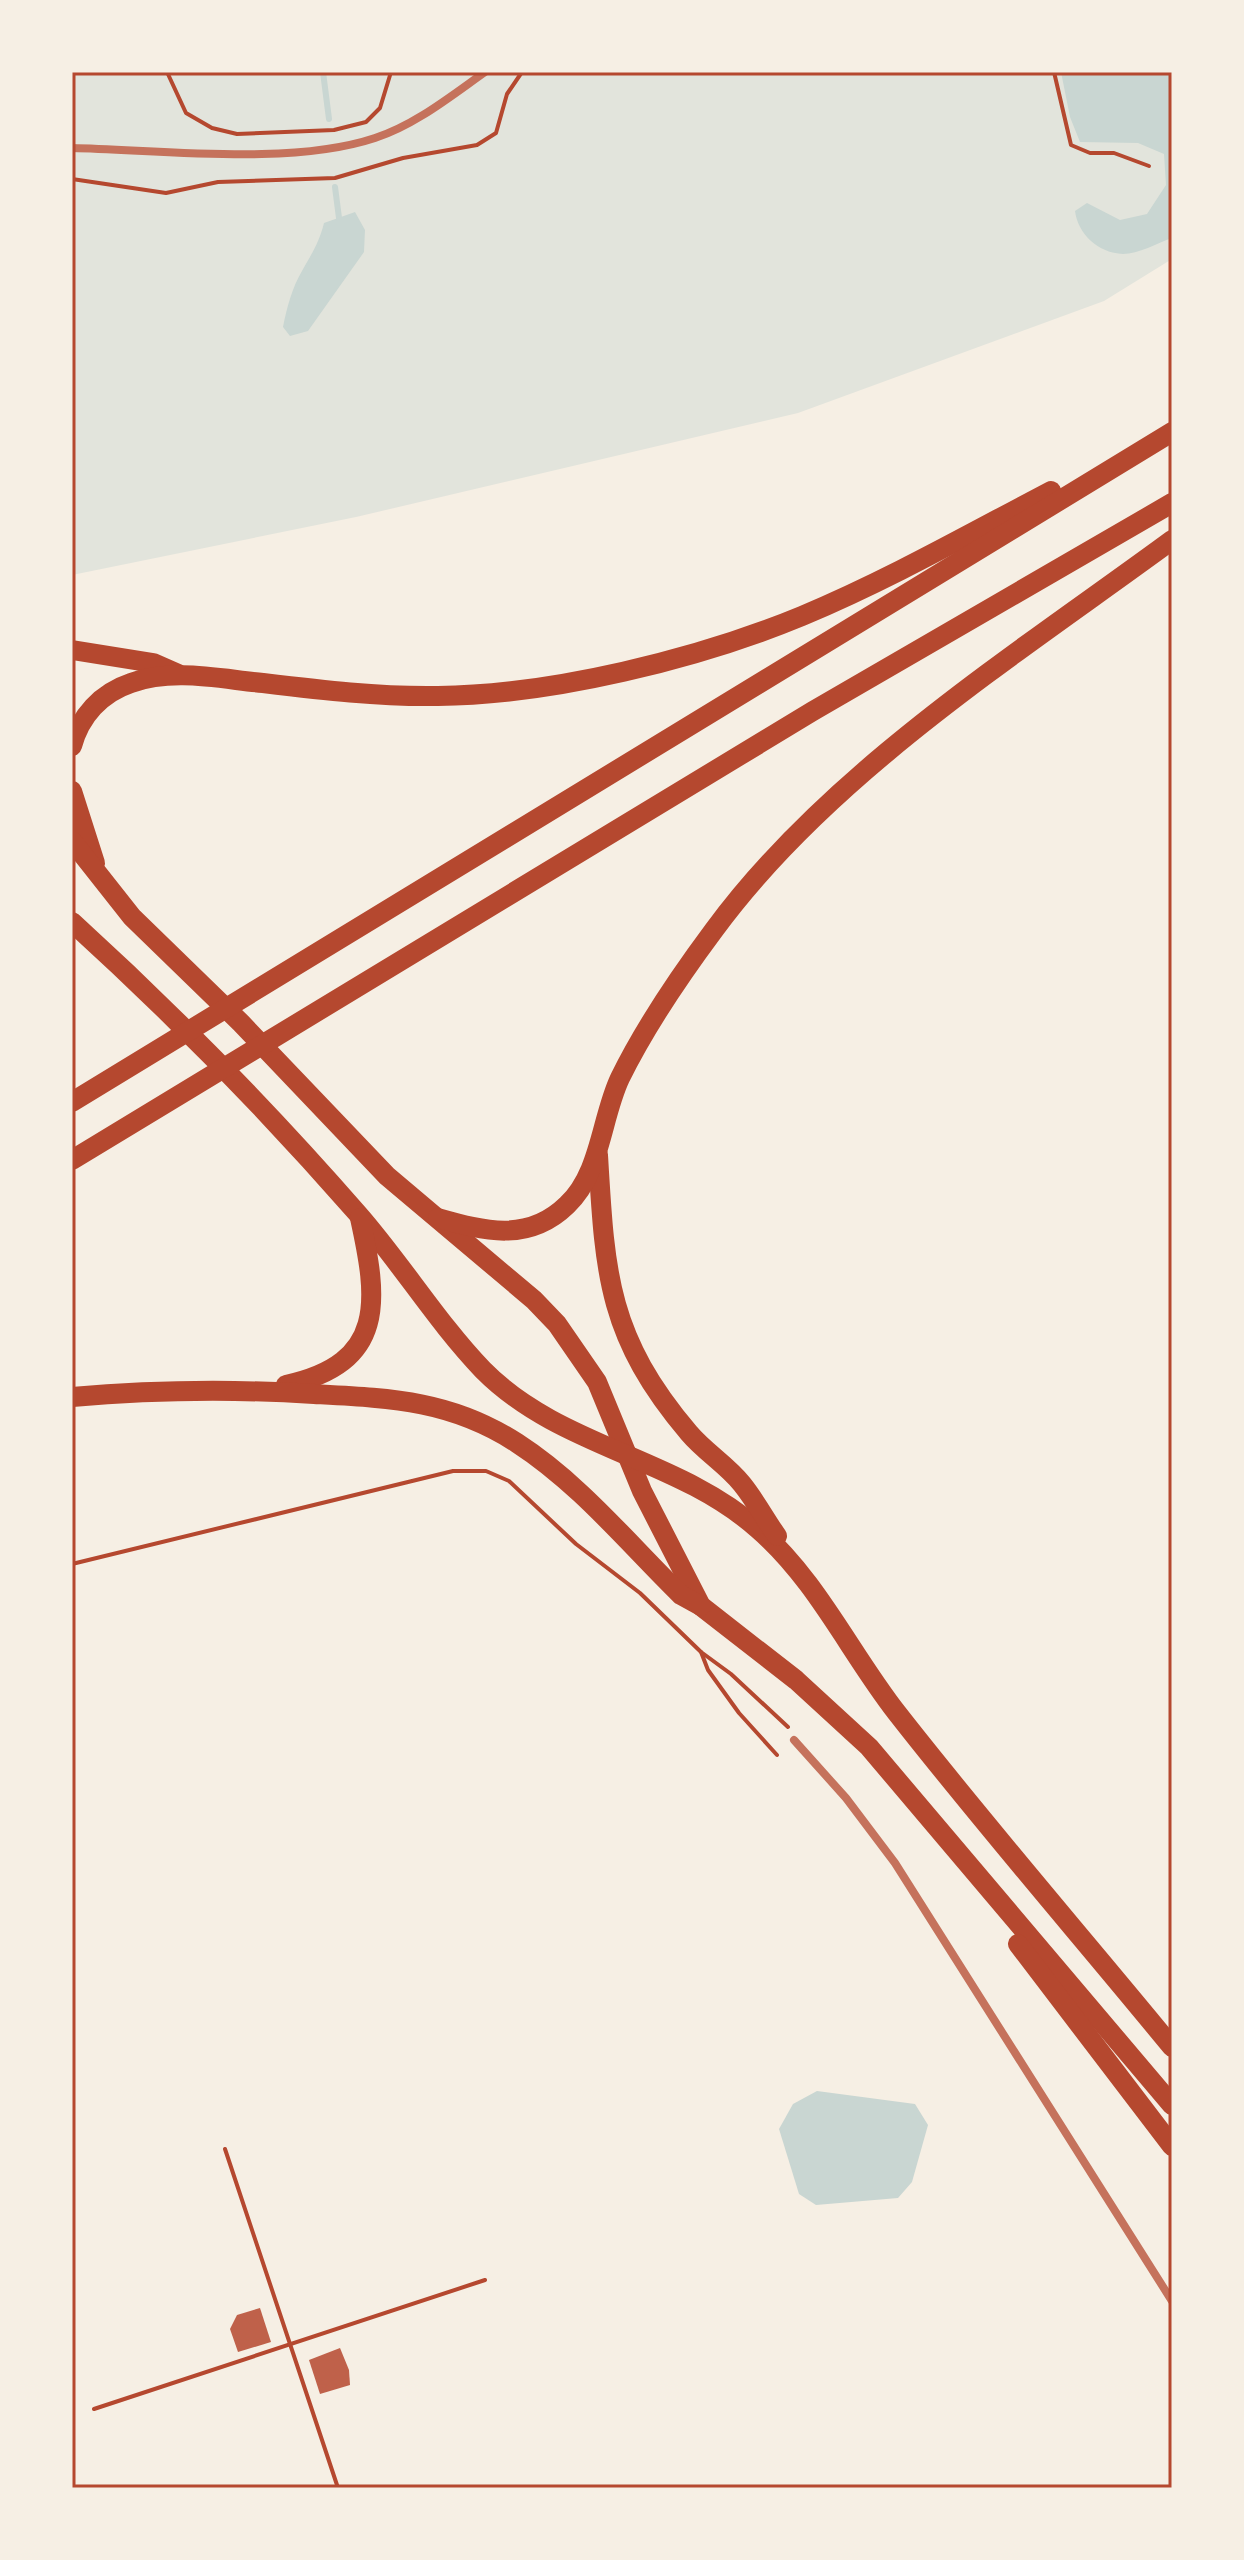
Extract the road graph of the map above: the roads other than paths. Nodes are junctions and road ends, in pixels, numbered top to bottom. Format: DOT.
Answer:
graph roads {
  1 [pos="485,72"];
  2 [pos="72,148"];
  3 [pos="1172,430"];
  4 [pos="1172,503"];
  5 [pos="1172,540"];
  6 [pos="72,650"];
  7 [pos="178,674"];
  8 [pos="72,746"];
  9 [pos="72,791"];
  10 [pos="72,841"];
  11 [pos="102,882"];
  12 [pos="72,922"];
  13 [pos="72,1102"];
  14 [pos="597,1151"];
  15 [pos="72,1160"];
  16 [pos="359,1215"];
  17 [pos="430,1215"];
  18 [pos="263,1390"];
  19 [pos="72,1397"];
  20 [pos="628,1456"];
  21 [pos="801,1572"];
  22 [pos="701,1606"];
  23 [pos="794,1740"];
  24 [pos="944,1836"];
  25 [pos="1172,2047"];
  26 [pos="1172,2105"];
  27 [pos="1172,2146"];
  28 [pos="1172,2301"];
  1 -- 2 [label="street"];
  3 -- 7 [label="highway"];
  3 -- 13 [label="highway"];
  4 -- 15 [label="highway"];
  5 -- 14 [label="highway"];
  6 -- 7 [label="highway"];
  7 -- 8 [label="highway"];
  9 -- 11 [label="highway"];
  10 -- 11 [label="highway"];
  11 -- 17 [label="highway"];
  12 -- 16 [label="highway"];
  14 -- 17 [label="highway"];
  14 -- 21 [label="highway"];
  16 -- 18 [label="highway"];
  16 -- 20 [label="highway"];
  17 -- 20 [label="highway"];
  18 -- 19 [label="highway"];
  18 -- 22 [label="highway"];
  20 -- 21 [label="highway"];
  20 -- 22 [label="highway"];
  21 -- 25 [label="highway"];
  22 -- 24 [label="highway"];
  23 -- 28 [label="street"];
  24 -- 26 [label="highway"];
  24 -- 27 [label="highway"];
}
